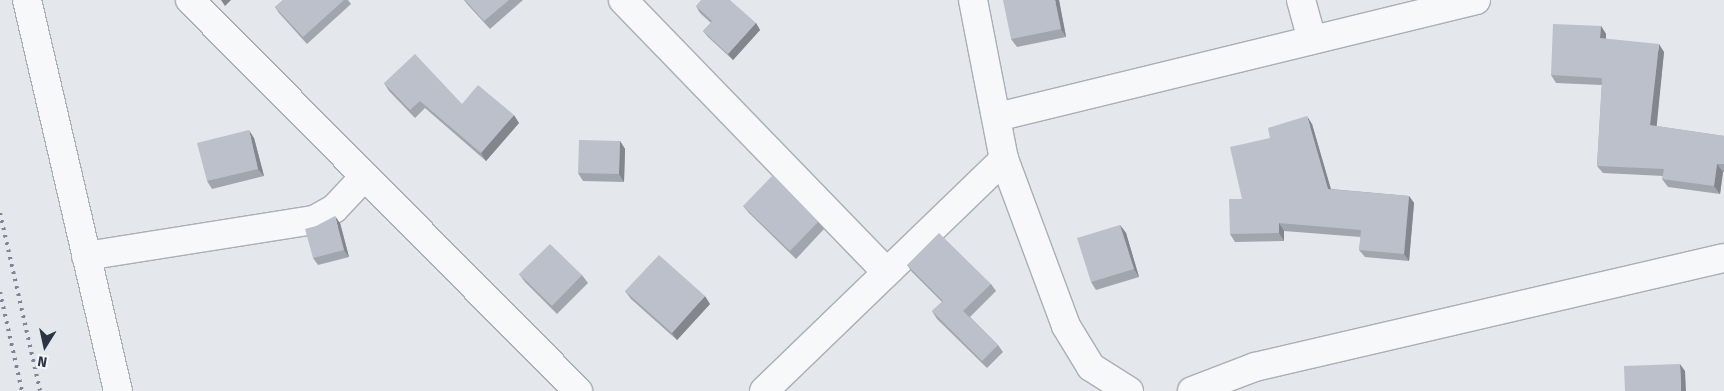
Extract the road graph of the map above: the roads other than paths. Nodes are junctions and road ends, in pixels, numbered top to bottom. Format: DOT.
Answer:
graph roads {
  1 [pos="27,0"];
  2 [pos="190,0"];
  3 [pos="623,0"];
  4 [pos="973,0"];
  5 [pos="1301,0"];
  6 [pos="1476,0"];
  7 [pos="1312,40"];
  8 [pos="996,117"];
  9 [pos="1004,159"];
  10 [pos="365,176"];
  11 [pos="86,256"];
  12 [pos="1724,258"];
  13 [pos="887,272"];
  14 [pos="118,391"];
  15 [pos="578,391"];
  16 [pos="764,391"];
  17 [pos="1129,391"];
  18 [pos="1192,391"];
  1 -- 11 [label="street"];
  2 -- 10 [label="street"];
  3 -- 13 [label="street"];
  4 -- 8 [label="street"];
  5 -- 7 [label="street"];
  6 -- 7 [label="street"];
  7 -- 8 [label="street"];
  8 -- 9 [label="street"];
  9 -- 13 [label="street"];
  9 -- 17 [label="street"];
  10 -- 11 [label="street"];
  10 -- 15 [label="street"];
  11 -- 14 [label="street"];
  12 -- 18 [label="street"];
  13 -- 16 [label="street"];
}
